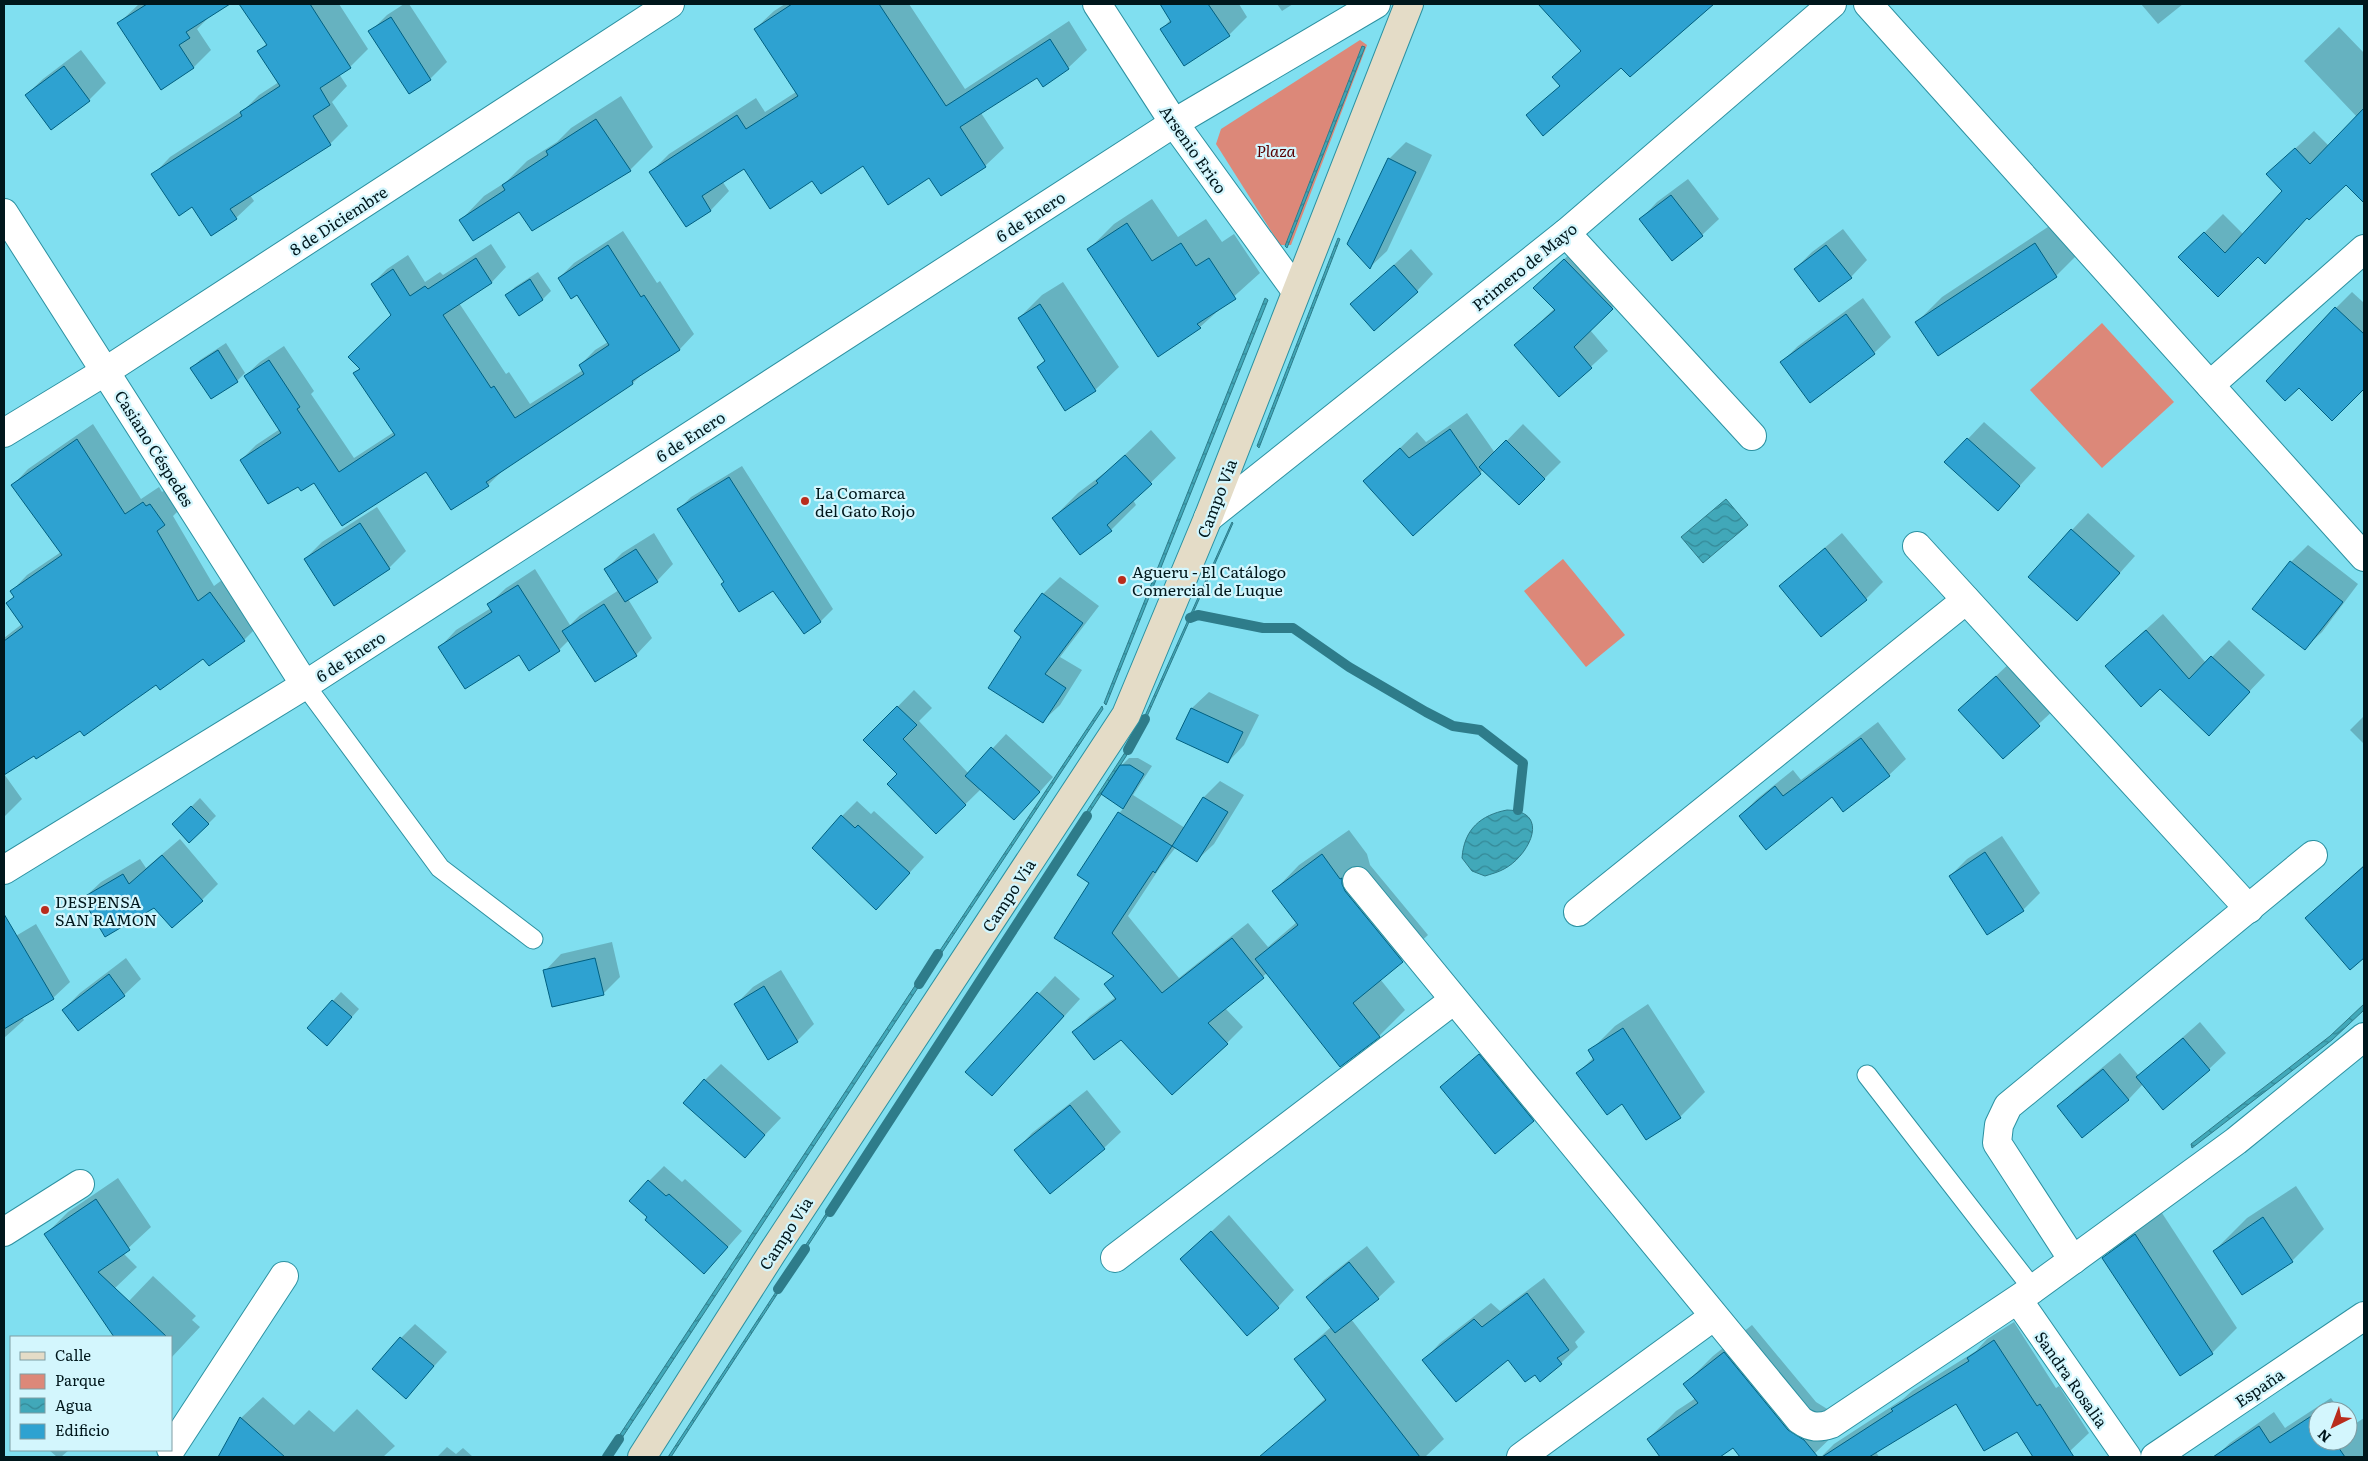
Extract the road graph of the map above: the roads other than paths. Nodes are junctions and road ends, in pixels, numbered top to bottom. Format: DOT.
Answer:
graph roads {
  1 [pos="670,4"];
  2 [pos="1097,4"];
  3 [pos="1376,4"];
  4 [pos="1409,4"];
  5 [pos="1832,4"];
  6 [pos="1868,4"];
  7 [pos="1174,123"];
  8 [pos="4,213"];
  9 [pos="1566,233"];
  10 [pos="2364,249"];
  11 [pos="1296,291"];
  12 [pos="106,371"];
  13 [pos="2210,386"];
  14 [pos="4,432"];
  15 [pos="1752,436"];
  16 [pos="1208,518"];
  17 [pos="1917,546"];
  18 [pos="2364,557"];
  19 [pos="1966,600"];
  20 [pos="305,685"];
  21 [pos="2313,855"];
  22 [pos="4,870"];
  23 [pos="1357,881"];
  24 [pos="2249,910"];
  25 [pos="1578,912"];
  26 [pos="533,939"];
  27 [pos="1454,1000"];
  28 [pos="2364,1037"];
  29 [pos="1867,1075"];
  30 [pos="80,1184"];
  31 [pos="4,1232"];
  32 [pos="1115,1258"];
  33 [pos="2073,1260"];
  34 [pos="284,1276"];
  35 [pos="2025,1295"];
  36 [pos="2364,1316"];
  37 [pos="1713,1317"];
  38 [pos="172,1447"];
  39 [pos="642,1457"];
  40 [pos="1521,1457"];
  41 [pos="2126,1457"];
  42 [pos="2155,1457"];
  1 -- 12 [label="street, 8 de Diciembre"];
  2 -- 7 [label="street, Arsenio Erico"];
  3 -- 7 [label="street, 6 de Enero"];
  4 -- 11 [label="street, Campo Via"];
  5 -- 9 [label="street, Primero de Mayo"];
  6 -- 13 [label="street"];
  7 -- 11 [label="street, Arsenio Erico"];
  7 -- 20 [label="street, 6 de Enero"];
  8 -- 12 [label="street, Casiano Céspedes"];
  9 -- 15 [label="street"];
  9 -- 16 [label="street, Primero de Mayo"];
  10 -- 13 [label="street"];
  11 -- 16 [label="street, Campo Via"];
  12 -- 14 [label="street, 8 de Diciembre"];
  12 -- 20 [label="street, Casiano Céspedes"];
  13 -- 18 [label="street"];
  16 -- 39 [label="street, Campo Via"];
  17 -- 19 [label="street"];
  19 -- 24 [label="street"];
  19 -- 25 [label="street"];
  20 -- 22 [label="street, 6 de Enero"];
  20 -- 26 [label="lane"];
  21 -- 24 [label="street"];
  23 -- 27 [label="street"];
  24 -- 33 [label="street"];
  27 -- 32 [label="street"];
  27 -- 37 [label="street"];
  28 -- 33 [label="street"];
  29 -- 35 [label="lane"];
  30 -- 31 [label="street"];
  33 -- 35 [label="street"];
  34 -- 38 [label="street"];
  35 -- 37 [label="street"];
  35 -- 41 [label="street, Sandra Rosalia"];
  36 -- 42 [label="street, España"];
  37 -- 40 [label="street"];
}
